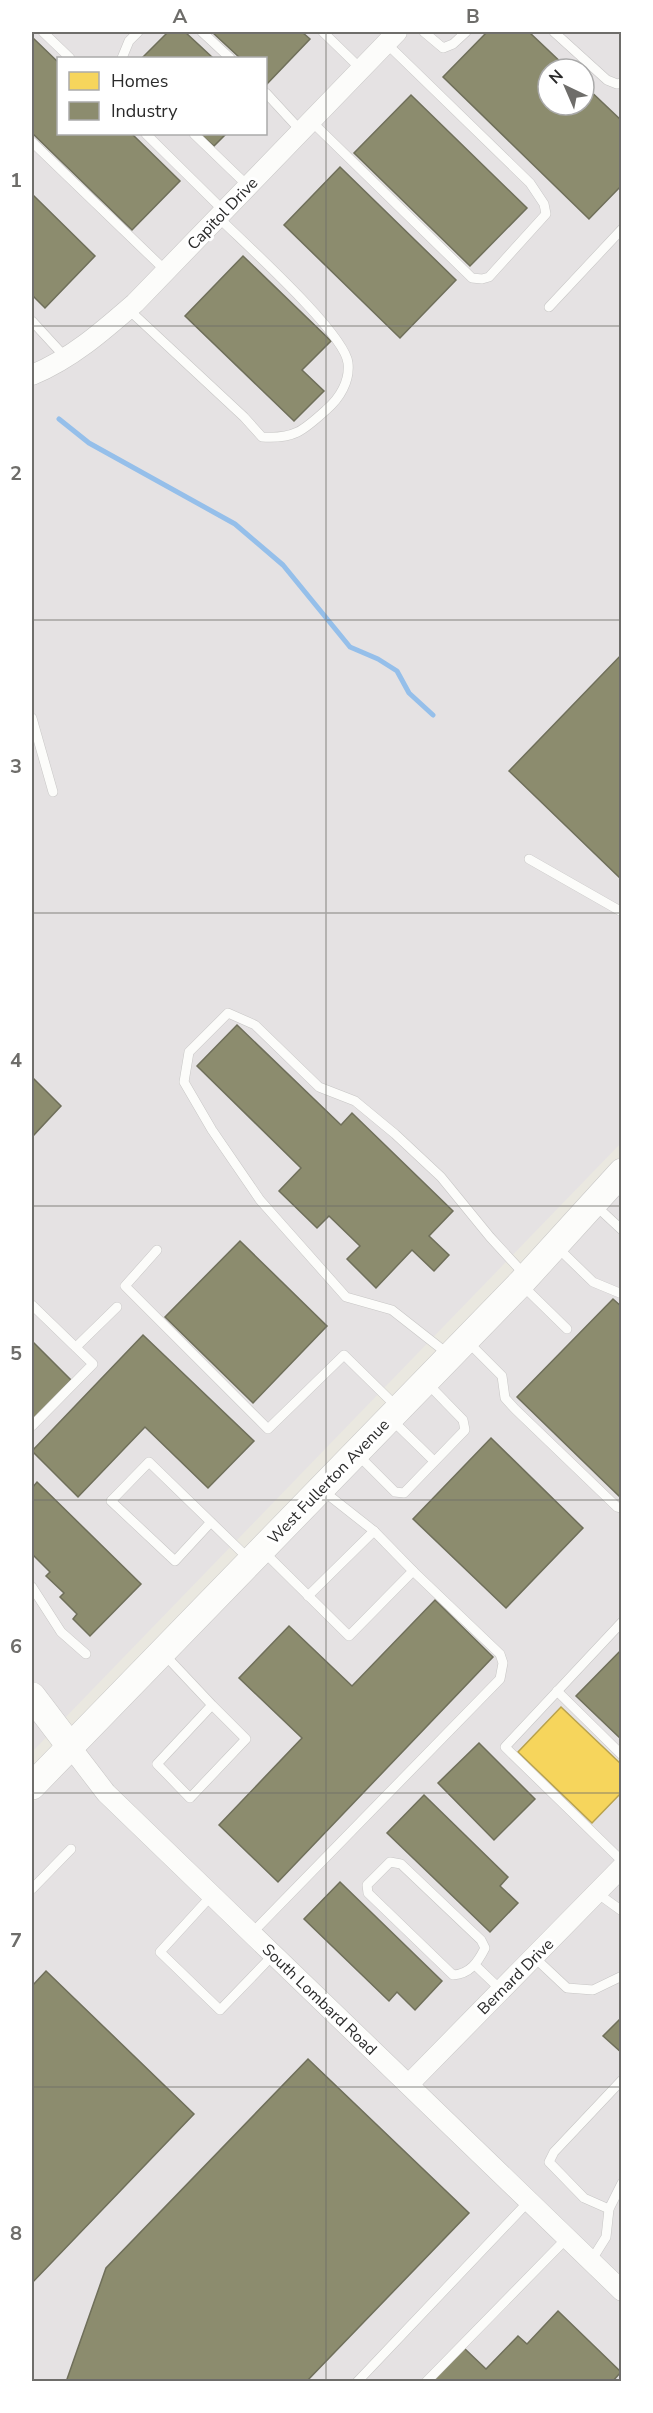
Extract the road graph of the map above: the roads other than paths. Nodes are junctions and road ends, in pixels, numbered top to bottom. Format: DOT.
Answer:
graph roads {
  1 [pos="43,32"];
  2 [pos="138,32"];
  3 [pos="202,32"];
  4 [pos="323,32"];
  5 [pos="424,32"];
  6 [pos="466,32"];
  7 [pos="554,32"];
  8 [pos="391,37"];
  9 [pos="69,57"];
  10 [pos="122,57"];
  11 [pos="229,57"];
  12 [pos="361,69"];
  13 [pos="621,83"];
  14 [pos="267,94"];
  15 [pos="306,126"];
  16 [pos="147,135"];
  17 [pos="195,135"];
  18 [pos="32,142"];
  19 [pos="248,186"];
  20 [pos="221,214"];
  21 [pos="621,230"];
  22 [pos="166,271"];
  23 [pos="549,306"];
  24 [pos="128,309"];
  25 [pos="32,321"];
  26 [pos="66,358"];
  27 [pos="32,375"];
  28 [pos="32,718"];
  29 [pos="53,792"];
  30 [pos="529,859"];
  31 [pos="621,912"];
  32 [pos="621,1172"];
  33 [pos="593,1203"];
  34 [pos="621,1230"];
  35 [pos="555,1245"];
  36 [pos="157,1250"];
  37 [pos="524,1280"];
  38 [pos="621,1294"];
  39 [pos="32,1305"];
  40 [pos="117,1307"];
  41 [pos="567,1329"];
  42 [pos="76,1347"];
  43 [pos="458,1348"];
  44 [pos="425,1381"];
  45 [pos="394,1413"];
  46 [pos="32,1426"];
  47 [pos="355,1453"];
  48 [pos="434,1461"];
  49 [pos="320,1489"];
  50 [pos="621,1508"];
  51 [pos="211,1522"];
  52 [pos="374,1531"];
  53 [pos="256,1555"];
  54 [pos="413,1571"];
  55 [pos="32,1587"];
  56 [pos="308,1596"];
  57 [pos="621,1622"];
  58 [pos="162,1652"];
  59 [pos="86,1654"];
  60 [pos="556,1691"];
  61 [pos="32,1696"];
  62 [pos="212,1705"];
  63 [pos="70,1746"];
  64 [pos="621,1755"];
  65 [pos="32,1786"];
  66 [pos="71,1849"];
  67 [pos="621,1861"];
  68 [pos="621,1868"];
  69 [pos="32,1889"];
  70 [pos="597,1893"];
  71 [pos="212,1895"];
  72 [pos="621,1911"];
  73 [pos="252,1933"];
  74 [pos="274,1954"];
  75 [pos="534,1957"];
  76 [pos="476,1966"];
  77 [pos="621,1976"];
  78 [pos="501,1990"];
  79 [pos="621,2080"];
  80 [pos="409,2084"];
  81 [pos="621,2184"];
  82 [pos="529,2201"];
  83 [pos="609,2209"];
  84 [pos="567,2238"];
  85 [pos="591,2261"];
  86 [pos="621,2291"];
  87 [pos="357,2382"];
  88 [pos="426,2382"];
  1 -- 9 [label="lane"];
  2 -- 10 [label="lane"];
  3 -- 11 [label="lane"];
  4 -- 12 [label="lane"];
  5 -- 6 [label="lane"];
  7 -- 13 [label="lane"];
  8 -- 12 [label="street, Capitol Drive"];
  8 -- 15 [label="lane"];
  12 -- 15 [label="street, Capitol Drive"];
  14 -- 15 [label="lane"];
  15 -- 19 [label="street, Capitol Drive"];
  16 -- 20 [label="lane"];
  17 -- 19 [label="lane"];
  18 -- 22 [label="lane"];
  19 -- 20 [label="street, Capitol Drive"];
  20 -- 22 [label="street, Capitol Drive"];
  20 -- 24 [label="lane"];
  21 -- 23 [label="lane"];
  22 -- 24 [label="street, Capitol Drive"];
  24 -- 26 [label="street, Capitol Drive"];
  25 -- 26 [label="lane"];
  26 -- 27 [label="street, Capitol Drive"];
  28 -- 29 [label="lane"];
  30 -- 31 [label="lane"];
  32 -- 33 [label="street, West Fullerton Avenue"];
  33 -- 34 [label="lane"];
  33 -- 35 [label="street, West Fullerton Avenue"];
  35 -- 37 [label="street, West Fullerton Avenue"];
  35 -- 38 [label="lane"];
  36 -- 45 [label="lane"];
  37 -- 41 [label="lane"];
  37 -- 43 [label="street, West Fullerton Avenue"];
  37 -- 43 [label="lane"];
  39 -- 42 [label="lane"];
  40 -- 42 [label="lane"];
  42 -- 46 [label="lane"];
  43 -- 44 [label="street, West Fullerton Avenue"];
  43 -- 50 [label="lane"];
  44 -- 45 [label="street, West Fullerton Avenue"];
  44 -- 48 [label="lane"];
  45 -- 47 [label="street, West Fullerton Avenue"];
  45 -- 48 [label="lane"];
  47 -- 48 [label="lane"];
  47 -- 49 [label="street, West Fullerton Avenue"];
  49 -- 52 [label="lane"];
  49 -- 53 [label="street, West Fullerton Avenue"];
  51 -- 51 [label="lane"];
  51 -- 53 [label="lane"];
  52 -- 54 [label="lane"];
  52 -- 56 [label="lane"];
  53 -- 56 [label="lane"];
  53 -- 58 [label="street, West Fullerton Avenue"];
  54 -- 56 [label="lane"];
  54 -- 73 [label="lane"];
  55 -- 59 [label="lane"];
  57 -- 60 [label="lane"];
  58 -- 62 [label="lane"];
  58 -- 63 [label="street, West Fullerton Avenue"];
  60 -- 64 [label="lane"];
  60 -- 67 [label="lane"];
  61 -- 63 [label="street, South Lombard Road"];
  62 -- 62 [label="lane"];
  63 -- 65 [label="street, West Fullerton Avenue"];
  63 -- 71 [label="street, South Lombard Road"];
  66 -- 69 [label="lane"];
  68 -- 70 [label="street, Bernard Drive"];
  70 -- 72 [label="lane"];
  70 -- 75 [label="street, Bernard Drive"];
  71 -- 73 [label="street, South Lombard Road"];
  71 -- 74 [label="lane"];
  73 -- 74 [label="street, South Lombard Road"];
  74 -- 80 [label="street, South Lombard Road"];
  75 -- 77 [label="lane"];
  75 -- 78 [label="street, Bernard Drive"];
  76 -- 76 [label="lane"];
  76 -- 78 [label="lane"];
  78 -- 80 [label="street, Bernard Drive"];
  79 -- 83 [label="lane"];
  80 -- 82 [label="street, South Lombard Road"];
  81 -- 83 [label="lane"];
  82 -- 84 [label="street, South Lombard Road"];
  82 -- 87 [label="lane"];
  83 -- 85 [label="lane"];
  84 -- 85 [label="street, South Lombard Road"];
  84 -- 88 [label="lane"];
  85 -- 86 [label="street, South Lombard Road"];
}
